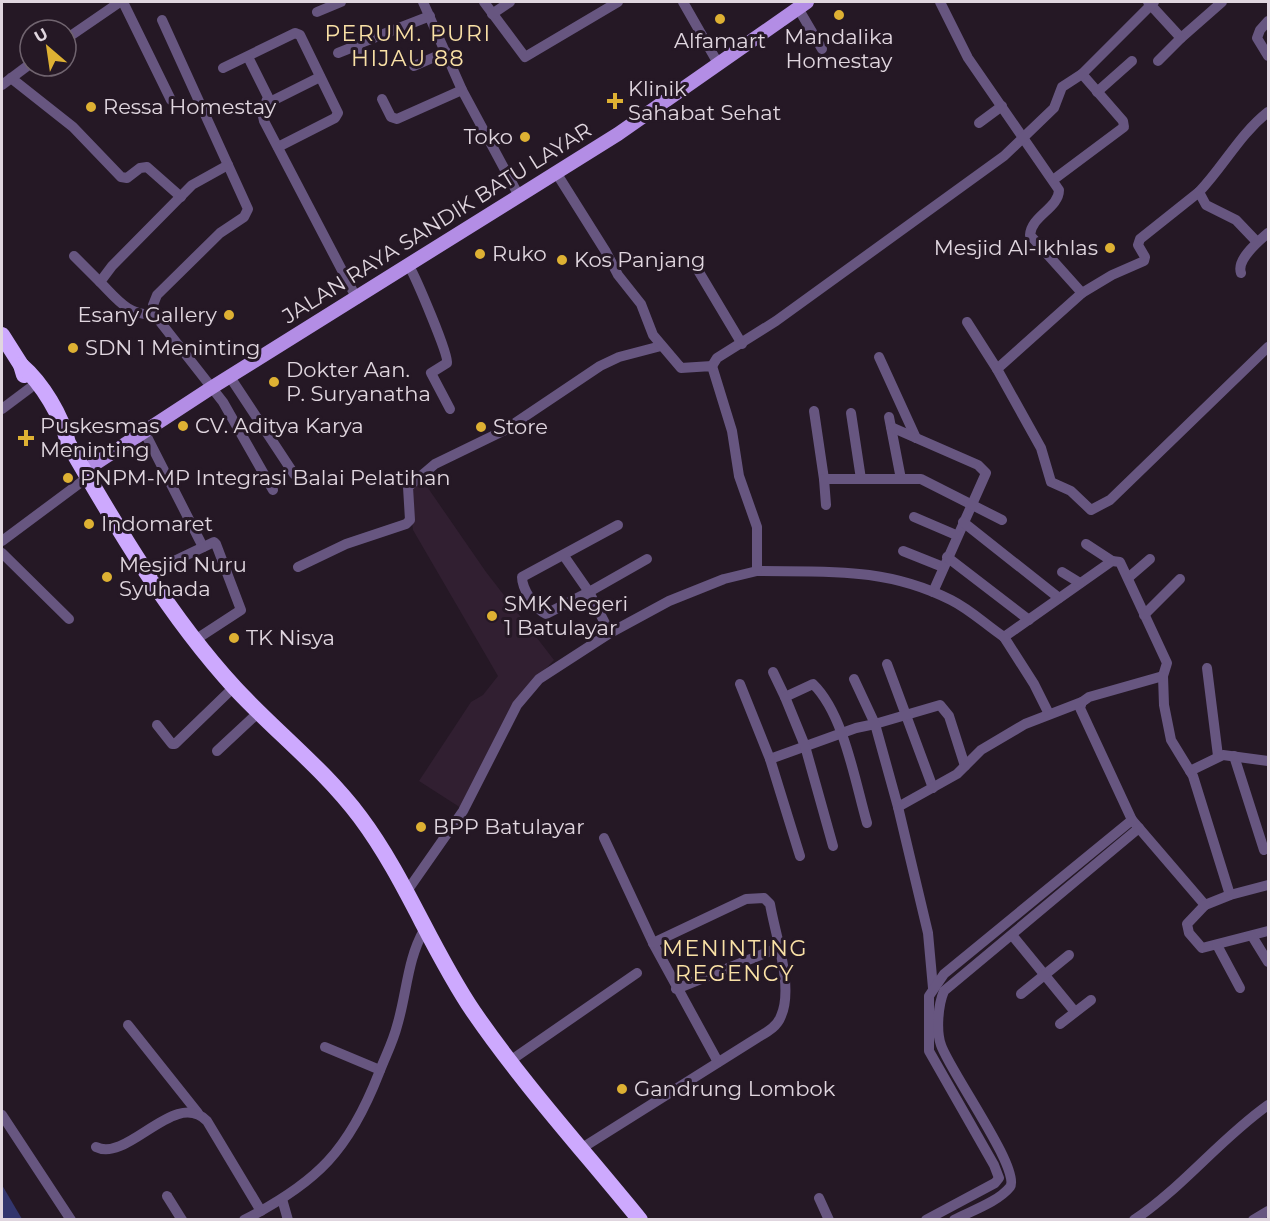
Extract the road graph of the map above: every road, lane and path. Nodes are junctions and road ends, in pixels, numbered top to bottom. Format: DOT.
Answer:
graph roads {
  1 [pos="121,2"];
  2 [pos="341,2"];
  3 [pos="423,2"];
  4 [pos="484,2"];
  5 [pos="510,2"];
  6 [pos="618,2"];
  7 [pos="683,2"];
  8 [pos="940,2"];
  9 [pos="1222,2"];
  10 [pos="1151,3"];
  11 [pos="803,5"];
  12 [pos="317,12"];
  13 [pos="492,14"];
  14 [pos="430,16"];
  15 [pos="162,20"];
  16 [pos="1269,21"];
  17 [pos="78,31"];
  18 [pos="1181,38"];
  19 [pos="822,50"];
  20 [pos="446,52"];
  21 [pos="338,53"];
  22 [pos="1269,56"];
  23 [pos="248,57"];
  24 [pos="1132,61"];
  25 [pos="1158,62"];
  26 [pos="719,64"];
  27 [pos="414,66"];
  28 [pos="223,68"];
  29 [pos="1082,74"];
  30 [pos="320,77"];
  31 [pos="6,81"];
  32 [pos="462,90"];
  33 [pos="1097,92"];
  34 [pos="382,99"];
  35 [pos="171,100"];
  36 [pos="266,104"];
  37 [pos="1002,106"];
  38 [pos="1269,112"];
  39 [pos="979,123"];
  40 [pos="1024,140"];
  41 [pos="278,147"];
  42 [pos="228,165"];
  43 [pos="557,174"];
  44 [pos="1053,180"];
  45 [pos="1199,192"];
  46 [pos="519,196"];
  47 [pos="181,197"];
  48 [pos="1269,233"];
  49 [pos="1257,242"];
  50 [pos="74,256"];
  51 [pos="409,266"];
  52 [pos="699,272"];
  53 [pos="1241,273"];
  54 [pos="100,282"];
  55 [pos="1082,293"];
  56 [pos="357,299"];
  57 [pos="154,314"];
  58 [pos="967,322"];
  59 [pos="2,335"];
  60 [pos="742,344"];
  61 [pos="661,346"];
  62 [pos="1269,347"];
  63 [pos="879,357"];
  64 [pos="21,365"];
  65 [pos="712,366"];
  66 [pos="997,369"];
  67 [pos="230,377"];
  68 [pos="30,388"];
  69 [pos="211,388"];
  70 [pos="2,409"];
  71 [pos="450,410"];
  72 [pos="814,411"];
  73 [pos="851,413"];
  74 [pos="145,433"];
  75 [pos="916,438"];
  76 [pos="68,443"];
  77 [pos="86,474"];
  78 [pos="294,474"];
  79 [pos="824,479"];
  80 [pos="861,479"];
  81 [pos="901,479"];
  82 [pos="273,490"];
  83 [pos="971,502"];
  84 [pos="826,505"];
  85 [pos="914,517"];
  86 [pos="1002,520"];
  87 [pos="963,522"];
  88 [pos="618,525"];
  89 [pos="956,535"];
  90 [pos="2,541"];
  91 [pos="1086,544"];
  92 [pos="203,547"];
  93 [pos="903,551"];
  94 [pos="2,553"];
  95 [pos="564,556"];
  96 [pos="647,559"];
  97 [pos="1150,559"];
  98 [pos="1112,561"];
  99 [pos="945,562"];
  100 [pos="298,567"];
  101 [pos="757,571"];
  102 [pos="1062,572"];
  103 [pos="149,573"];
  104 [pos="1128,578"];
  105 [pos="1180,579"];
  106 [pos="1080,583"];
  107 [pos="589,592"];
  108 [pos="933,592"];
  109 [pos="1059,598"];
  110 [pos="1144,615"];
  111 [pos="69,619"];
  112 [pos="1029,620"];
  113 [pos="610,633"];
  114 [pos="1004,637"];
  115 [pos="195,640"];
  116 [pos="887,664"];
  117 [pos="1207,668"];
  118 [pos="773,672"];
  119 [pos="1162,676"];
  120 [pos="854,679"];
  121 [pos="740,684"];
  122 [pos="234,687"];
  123 [pos="785,697"];
  124 [pos="1082,702"];
  125 [pos="259,712"];
  126 [pos="906,714"];
  127 [pos="1049,714"];
  128 [pos="875,724"];
  129 [pos="157,725"];
  130 [pos="841,734"];
  131 [pos="805,746"];
  132 [pos="217,751"];
  133 [pos="1218,756"];
  134 [pos="1234,756"];
  135 [pos="770,759"];
  136 [pos="1269,761"];
  137 [pos="965,766"];
  138 [pos="1190,771"];
  139 [pos="933,788"];
  140 [pos="898,807"];
  141 [pos="867,823"];
  142 [pos="1136,824"];
  143 [pos="604,838"];
  144 [pos="833,846"];
  145 [pos="1264,850"];
  146 [pos="800,855"];
  147 [pos="1070,880"];
  148 [pos="1269,885"];
  149 [pos="405,894"];
  150 [pos="1230,895"];
  151 [pos="1205,905"];
  152 [pos="424,930"];
  153 [pos="1269,931"];
  154 [pos="1012,935"];
  155 [pos="1251,936"];
  156 [pos="653,943"];
  157 [pos="1217,945"];
  158 [pos="778,948"];
  159 [pos="975,949"];
  160 [pos="1069,955"];
  161 [pos="982,959"];
  162 [pos="1269,962"];
  163 [pos="637,973"];
  164 [pos="1045,974"];
  165 [pos="1240,987"];
  166 [pos="933,988"];
  167 [pos="676,989"];
  168 [pos="1022,994"];
  169 [pos="1091,1000"];
  170 [pos="1075,1012"];
  171 [pos="1060,1024"];
  172 [pos="128,1025"];
  173 [pos="325,1047"];
  174 [pos="510,1061"];
  175 [pos="718,1062"];
  176 [pos="380,1070"];
  177 [pos="958,1091"];
  178 [pos="1269,1105"];
  179 [pos="198,1113"];
  180 [pos="2,1115"];
  181 [pos="96,1147"];
  182 [pos="582,1148"];
  183 [pos="167,1196"];
  184 [pos="819,1197"];
  185 [pos="282,1199"];
  186 [pos="261,1211"];
  187 [pos="1269,1211"];
  188 [pos="71,1220"];
  189 [pos="182,1220"];
  190 [pos="244,1220"];
  191 [pos="288,1220"];
  192 [pos="640,1220"];
  193 [pos="829,1220"];
  194 [pos="926,1220"];
  195 [pos="954,1220"];
  196 [pos="1134,1220"];
  197 [pos="1253,1220"];
  1 -- 17 [label="street"];
  1 -- 35 [label="street"];
  2 -- 12 [label="street"];
  3 -- 14 [label="street"];
  4 -- 13 [label="street"];
  5 -- 13 [label="street"];
  6 -- 13 [label="street"];
  7 -- 26 [label="street"];
  8 -- 37 [label="street"];
  9 -- 18 [label="street"];
  10 -- 18 [label="street"];
  10 -- 29 [label="street"];
  11 -- 19 [label="street"];
  11 -- 26 [label="main road, JALAN RAYA SANDIK BATU LAYAR"];
  14 -- 20 [label="street"];
  14 -- 21 [label="street"];
  15 -- 42 [label="street"];
  16 -- 22 [label="street"];
  18 -- 25 [label="street"];
  20 -- 27 [label="street"];
  20 -- 32 [label="street"];
  23 -- 28 [label="street"];
  23 -- 30 [label="street"];
  23 -- 36 [label="street"];
  24 -- 33 [label="street"];
  26 -- 43 [label="main road, JALAN RAYA SANDIK BATU LAYAR"];
  29 -- 33 [label="street"];
  29 -- 40 [label="street"];
  30 -- 36 [label="street"];
  30 -- 41 [label="street"];
  31 -- 47 [label="street"];
  32 -- 34 [label="street"];
  32 -- 46 [label="street"];
  33 -- 44 [label="street"];
  36 -- 41 [label="street"];
  37 -- 39 [label="street"];
  37 -- 40 [label="street"];
  38 -- 45 [label="street"];
  40 -- 44 [label="street"];
  40 -- 60 [label="street"];
  41 -- 56 [label="street"];
  42 -- 47 [label="street"];
  42 -- 57 [label="street"];
  43 -- 46 [label="main road, JALAN RAYA SANDIK BATU LAYAR"];
  43 -- 61 [label="street"];
  44 -- 55 [label="street"];
  45 -- 49 [label="street"];
  45 -- 55 [label="street"];
  46 -- 51 [label="main road, JALAN RAYA SANDIK BATU LAYAR"];
  47 -- 54 [label="street"];
  48 -- 49 [label="street"];
  49 -- 53 [label="street"];
  50 -- 54 [label="street"];
  51 -- 56 [label="main road, JALAN RAYA SANDIK BATU LAYAR"];
  51 -- 71 [label="street"];
  52 -- 60 [label="street"];
  54 -- 57 [label="street"];
  55 -- 66 [label="street"];
  56 -- 67 [label="main road, JALAN RAYA SANDIK BATU LAYAR"];
  57 -- 69 [label="street"];
  58 -- 66 [label="street"];
  59 -- 64 [label="highway"];
  60 -- 65 [label="street"];
  61 -- 65 [label="street"];
  61 -- 100 [label="street"];
  62 -- 66 [label="street"];
  63 -- 75 [label="street"];
  64 -- 68 [label="highway"];
  64 -- 76 [label="highway"];
  65 -- 101 [label="street"];
  67 -- 69 [label="main road, JALAN RAYA SANDIK BATU LAYAR"];
  67 -- 78 [label="street"];
  68 -- 70 [label="street"];
  68 -- 76 [label="highway"];
  69 -- 74 [label="main road, JALAN RAYA SANDIK BATU LAYAR"];
  69 -- 82 [label="street"];
  72 -- 79 [label="street"];
  73 -- 80 [label="street"];
  74 -- 77 [label="main road, JALAN RAYA SANDIK BATU LAYAR"];
  74 -- 92 [label="street"];
  75 -- 81 [label="street"];
  75 -- 83 [label="street"];
  76 -- 77 [label="highway"];
  77 -- 90 [label="street"];
  77 -- 103 [label="highway"];
  79 -- 80 [label="street"];
  79 -- 84 [label="street"];
  80 -- 81 [label="street"];
  81 -- 83 [label="street"];
  83 -- 86 [label="street"];
  83 -- 87 [label="street"];
  85 -- 89 [label="street"];
  87 -- 89 [label="street"];
  87 -- 109 [label="street"];
  88 -- 95 [label="street"];
  89 -- 99 [label="street"];
  91 -- 98 [label="street"];
  92 -- 103 [label="street"];
  92 -- 115 [label="street"];
  93 -- 99 [label="street"];
  94 -- 111 [label="street"];
  95 -- 107 [label="street"];
  95 -- 107 [label="street"];
  96 -- 107 [label="street"];
  97 -- 104 [label="street"];
  98 -- 104 [label="street"];
  98 -- 106 [label="street"];
  99 -- 108 [label="street"];
  99 -- 112 [label="street"];
  101 -- 108 [label="street"];
  101 -- 113 [label="street"];
  102 -- 106 [label="street"];
  103 -- 115 [label="highway"];
  104 -- 110 [label="street"];
  105 -- 110 [label="street"];
  106 -- 109 [label="street"];
  107 -- 113 [label="street"];
  108 -- 114 [label="street"];
  109 -- 112 [label="street"];
  110 -- 119 [label="street"];
  112 -- 114 [label="street"];
  113 -- 149 [label="street"];
  114 -- 127 [label="street"];
  115 -- 122 [label="highway"];
  116 -- 126 [label="street"];
  117 -- 133 [label="street"];
  118 -- 123 [label="street"];
  119 -- 124 [label="street"];
  119 -- 138 [label="street"];
  120 -- 128 [label="street"];
  121 -- 135 [label="street"];
  122 -- 125 [label="highway"];
  122 -- 129 [label="street"];
  123 -- 130 [label="street"];
  123 -- 131 [label="street"];
  124 -- 127 [label="street"];
  124 -- 142 [label="street"];
  125 -- 132 [label="street"];
  125 -- 149 [label="highway"];
  126 -- 128 [label="street"];
  126 -- 137 [label="street"];
  126 -- 139 [label="street"];
  127 -- 137 [label="street"];
  128 -- 130 [label="street"];
  128 -- 140 [label="street"];
  130 -- 131 [label="street"];
  130 -- 141 [label="street"];
  131 -- 135 [label="street"];
  131 -- 144 [label="street"];
  133 -- 134 [label="street"];
  133 -- 138 [label="street"];
  134 -- 136 [label="street"];
  134 -- 145 [label="street"];
  135 -- 146 [label="street"];
  137 -- 139 [label="street"];
  138 -- 150 [label="street"];
  139 -- 140 [label="street"];
  140 -- 166 [label="street"];
  142 -- 147 [label="street"];
  142 -- 151 [label="street"];
  143 -- 156 [label="street"];
  147 -- 154 [label="street"];
  147 -- 159 [label="street"];
  148 -- 150 [label="street"];
  149 -- 152 [label="highway"];
  150 -- 151 [label="street"];
  151 -- 157 [label="street"];
  152 -- 174 [label="highway"];
  152 -- 176 [label="street"];
  153 -- 155 [label="street"];
  154 -- 161 [label="street"];
  154 -- 164 [label="street"];
  155 -- 157 [label="street"];
  155 -- 162 [label="street"];
  156 -- 158 [label="street"];
  156 -- 167 [label="street"];
  157 -- 165 [label="street"];
  158 -- 167 [label="street"];
  158 -- 175 [label="street"];
  159 -- 161 [label="street"];
  159 -- 166 [label="street"];
  160 -- 164 [label="street"];
  161 -- 177 [label="street"];
  163 -- 174 [label="street"];
  164 -- 168 [label="street"];
  164 -- 170 [label="street"];
  166 -- 177 [label="street"];
  167 -- 175 [label="street"];
  169 -- 170 [label="street"];
  170 -- 171 [label="street"];
  172 -- 179 [label="street"];
  173 -- 176 [label="street"];
  174 -- 182 [label="highway"];
  175 -- 182 [label="street"];
  176 -- 185 [label="street"];
  177 -- 194 [label="street"];
  177 -- 195 [label="street"];
  178 -- 196 [label="street"];
  179 -- 181 [label="street"];
  179 -- 186 [label="street"];
  180 -- 188 [label="street"];
  182 -- 192 [label="highway"];
  183 -- 189 [label="street"];
  184 -- 193 [label="street"];
  185 -- 186 [label="street"];
  185 -- 191 [label="street"];
  186 -- 190 [label="street"];
  187 -- 197 [label="street"];
}
